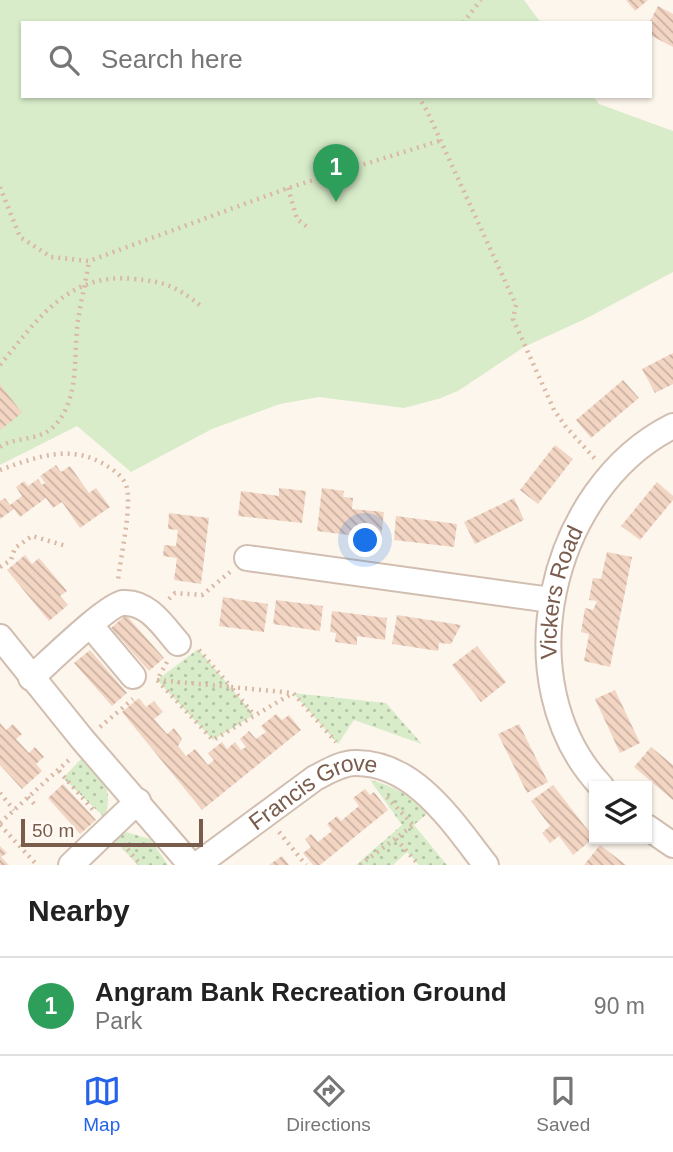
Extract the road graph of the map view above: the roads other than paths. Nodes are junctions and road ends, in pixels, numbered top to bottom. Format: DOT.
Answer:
graph roads {
  1 [pos="673,426"];
  2 [pos="247,558"];
  3 [pos="551,600"];
  4 [pos="91,626"];
  5 [pos="0,637"];
  6 [pos="178,643"];
  7 [pos="31,678"];
  8 [pos="143,685"];
  9 [pos="596,781"];
  10 [pos="138,801"];
  11 [pos="652,830"];
  12 [pos="673,845"];
  13 [pos="74,857"];
  14 [pos="191,865"];
  15 [pos="197,865"];
  16 [pos="486,865"];
  1 -- 3 [label="street, Vickers Road"];
  2 -- 3 [label="street"];
  3 -- 9 [label="street, Vickers Road"];
  4 -- 6 [label="street"];
  4 -- 7 [label="street"];
  4 -- 8 [label="street"];
  5 -- 7 [label="street"];
  7 -- 10 [label="street"];
  10 -- 13 [label="street"];
  10 -- 14 [label="street"];
  11 -- 12 [label="street"];
  15 -- 16 [label="street, Francis Grove"];
}
